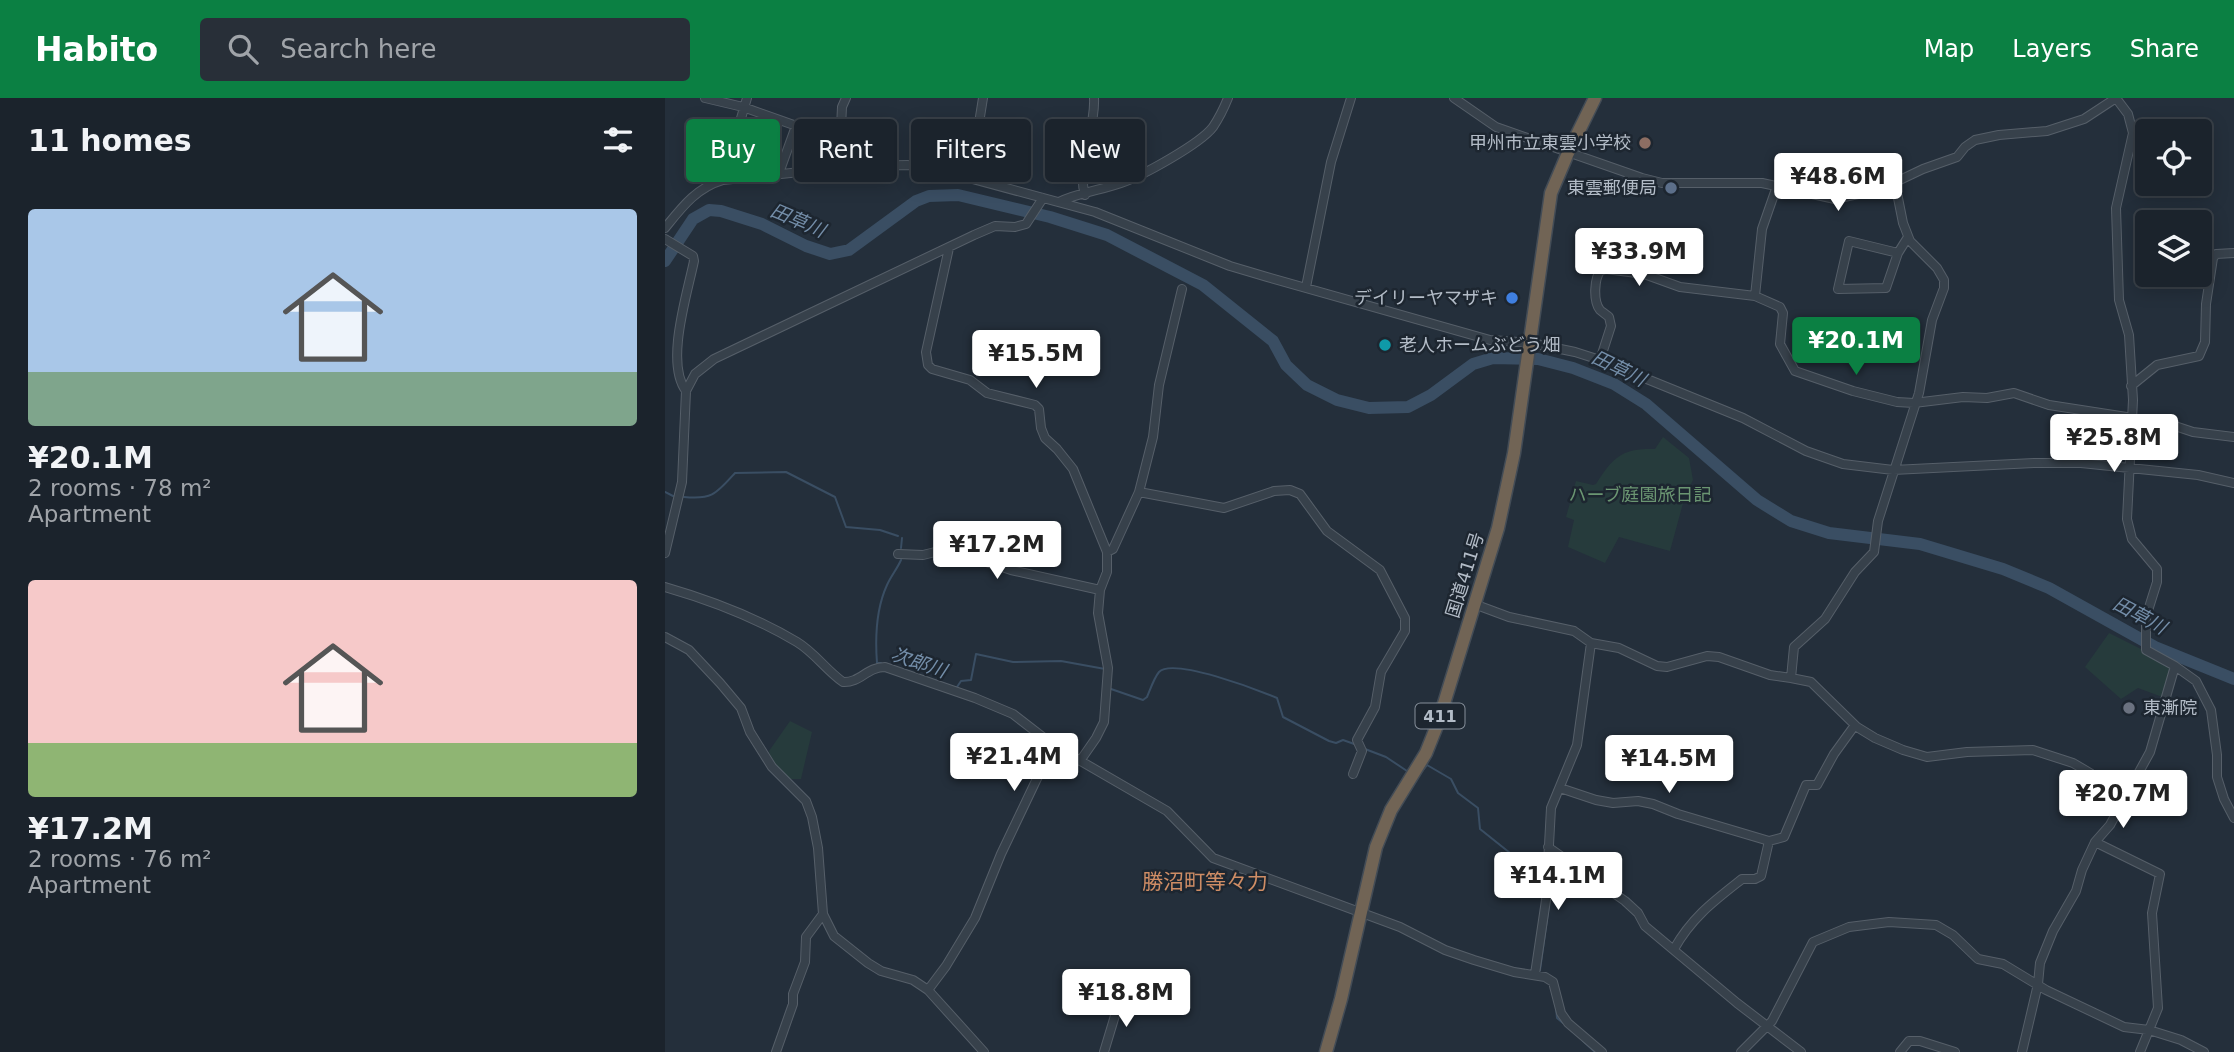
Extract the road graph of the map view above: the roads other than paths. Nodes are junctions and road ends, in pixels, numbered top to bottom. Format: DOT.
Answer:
graph roads {
  1 [pos="705,98"];
  2 [pos="747,98"];
  3 [pos="983,98"];
  4 [pos="1094,98"];
  5 [pos="1228,98"];
  6 [pos="1350,98"];
  7 [pos="1454,98"];
  8 [pos="1595,98"];
  9 [pos="844,99"];
  10 [pos="743,107"];
  11 [pos="740,119"];
  12 [pos="841,119"];
  13 [pos="980,119"];
  14 [pos="794,125"];
  15 [pos="794,132"];
  16 [pos="1567,153"];
  17 [pos="780,170"];
  18 [pos="716,182"];
  19 [pos="985,182"];
  20 [pos="1895,183"];
  21 [pos="1777,186"];
  22 [pos="1085,195"];
  23 [pos="1041,202"];
  24 [pos="1059,202"];
  25 [pos="665,228"];
  26 [pos="1908,237"];
  27 [pos="666,239"];
  28 [pos="949,248"];
  29 [pos="1898,253"];
  30 [pos="2234,253"];
  31 [pos="1306,287"];
  32 [pos="1182,289"];
  33 [pos="1755,296"];
  34 [pos="1530,349"];
  35 [pos="1600,360"];
  36 [pos="2131,386"];
  37 [pos="686,391"];
  38 [pos="1914,403"];
  39 [pos="2133,420"];
  40 [pos="2234,437"];
  41 [pos="2129,468"];
  42 [pos="1893,470"];
  43 [pos="2234,483"];
  44 [pos="1139,492"];
  45 [pos="1107,552"];
  46 [pos="665,553"];
  47 [pos="898,554"];
  48 [pos="665,587"];
  49 [pos="1100,590"];
  50 [pos="1474,604"];
  51 [pos="665,637"];
  52 [pos="1591,643"];
  53 [pos="2175,666"];
  54 [pos="1791,678"];
  55 [pos="1855,725"];
  56 [pos="1053,745"];
  57 [pos="1080,761"];
  58 [pos="1353,774"];
  59 [pos="1560,788"];
  60 [pos="2124,799"];
  61 [pos="2234,818"];
  62 [pos="1769,841"];
  63 [pos="2095,842"];
  64 [pos="1548,847"];
  65 [pos="1361,912"];
  66 [pos="823,914"];
  67 [pos="1675,949"];
  68 [pos="1535,974"];
  69 [pos="2038,984"];
  70 [pos="928,990"];
  71 [pos="1120,999"];
  72 [pos="1767,1026"];
  73 [pos="2149,1030"];
  74 [pos="776,1052"];
  75 [pos="984,1052"];
  76 [pos="1104,1052"];
  77 [pos="1327,1052"];
  78 [pos="1602,1052"];
  79 [pos="1741,1052"];
  80 [pos="1801,1052"];
  81 [pos="1900,1052"];
  82 [pos="1955,1052"];
  83 [pos="2022,1052"];
  84 [pos="2140,1052"];
  85 [pos="2204,1052"];
  1 -- 10 [label="street"];
  2 -- 10 [label="street"];
  3 -- 13 [label="street"];
  4 -- 22 [label="street"];
  5 -- 22 [label="street"];
  6 -- 31 [label="street"];
  7 -- 16 [label="street"];
  8 -- 16 [label="highway, 国道411号 / 411"];
  9 -- 12 [label="street"];
  10 -- 11 [label="street"];
  10 -- 14 [label="street"];
  15 -- 17 [label="street"];
  16 -- 21 [label="street"];
  16 -- 34 [label="highway, 国道411号 / 411"];
  18 -- 25 [label="street"];
  19 -- 23 [label="street"];
  20 -- 21 [label="street"];
  20 -- 26 [label="street"];
  20 -- 36 [label="street"];
  21 -- 33 [label="street"];
  22 -- 24 [label="street"];
  23 -- 24 [label="street"];
  23 -- 28 [label="street"];
  24 -- 31 [label="street"];
  26 -- 29 [label="street"];
  26 -- 38 [label="street"];
  27 -- 37 [label="street"];
  28 -- 37 [label="street"];
  28 -- 45 [label="street"];
  29 -- 29 [label="street"];
  30 -- 36 [label="street"];
  31 -- 34 [label="street"];
  32 -- 44 [label="street"];
  33 -- 35 [label="street"];
  33 -- 38 [label="street"];
  34 -- 35 [label="street"];
  34 -- 50 [label="highway, 国道411号 / 411"];
  35 -- 42 [label="street"];
  36 -- 39 [label="street"];
  37 -- 46 [label="street"];
  38 -- 39 [label="street"];
  38 -- 42 [label="street"];
  39 -- 40 [label="street"];
  39 -- 41 [label="street"];
  41 -- 42 [label="street"];
  41 -- 43 [label="street"];
  41 -- 53 [label="street"];
  42 -- 54 [label="street"];
  44 -- 45 [label="street"];
  44 -- 58 [label="street"];
  45 -- 49 [label="street"];
  47 -- 49 [label="street"];
  48 -- 56 [label="street"];
  49 -- 57 [label="street"];
  50 -- 52 [label="street"];
  50 -- 65 [label="highway, 国道411号 / 411"];
  51 -- 66 [label="street"];
  52 -- 54 [label="street"];
  52 -- 59 [label="street"];
  53 -- 60 [label="street"];
  53 -- 61 [label="street"];
  54 -- 55 [label="street"];
  55 -- 60 [label="street"];
  55 -- 62 [label="street"];
  56 -- 57 [label="street"];
  56 -- 70 [label="street"];
  57 -- 65 [label="street"];
  59 -- 62 [label="street"];
  59 -- 64 [label="street"];
  60 -- 63 [label="street"];
  62 -- 67 [label="street"];
  63 -- 69 [label="street"];
  63 -- 73 [label="street"];
  64 -- 67 [label="street"];
  64 -- 68 [label="street"];
  65 -- 68 [label="street"];
  65 -- 77 [label="highway, 国道411号 / 411"];
  66 -- 70 [label="street"];
  66 -- 74 [label="street"];
  67 -- 72 [label="street"];
  68 -- 78 [label="street"];
  69 -- 72 [label="street"];
  69 -- 73 [label="street"];
  69 -- 83 [label="street"];
  70 -- 75 [label="street"];
  71 -- 76 [label="street"];
  72 -- 79 [label="street"];
  72 -- 80 [label="street"];
  73 -- 84 [label="street"];
  73 -- 85 [label="street"];
  81 -- 82 [label="street"];
}
